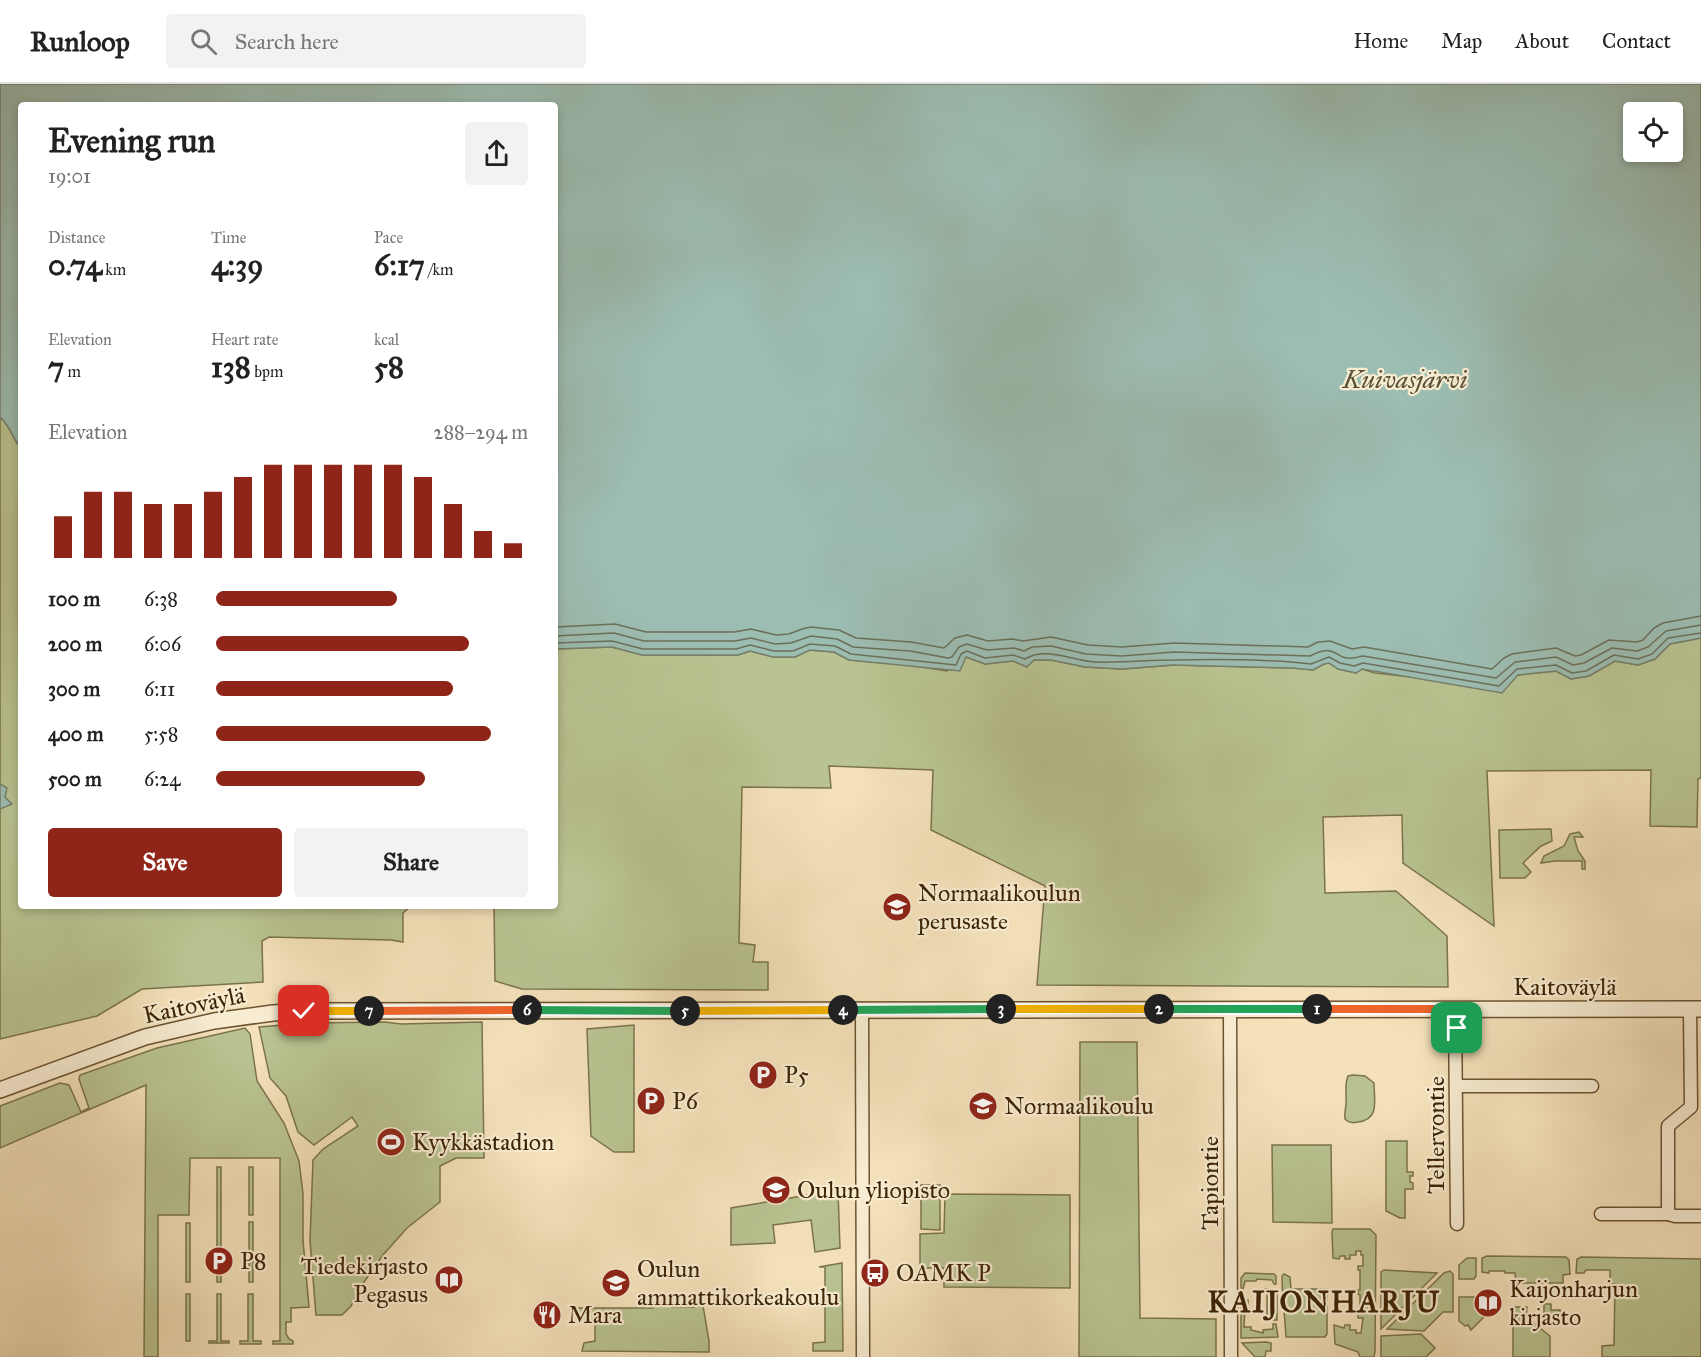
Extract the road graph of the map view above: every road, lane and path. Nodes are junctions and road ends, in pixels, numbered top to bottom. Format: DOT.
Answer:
graph roads {
  1 [pos="862,1009"];
  2 [pos="1230,1009"];
  3 [pos="1455,1009"];
  4 [pos="1695,1010"];
  5 [pos="1457,1086"];
  6 [pos="1592,1086"];
  7 [pos="0,1090"];
  8 [pos="1601,1214"];
  9 [pos="1668,1214"];
  10 [pos="1701,1216"];
  11 [pos="1457,1224"];
  12 [pos="863,1357"];
  13 [pos="1231,1357"];
  1 -- 2 [label="street, Kaitoväylä"];
  1 -- 7 [label="street, Kaitoväylä"];
  1 -- 12 [label="street"];
  2 -- 3 [label="street, Kaitoväylä"];
  2 -- 13 [label="street, Tapiontie"];
  3 -- 4 [label="street, Kaitoväylä"];
  3 -- 5 [label="street, Tellervontie"];
  4 -- 9 [label="street"];
  5 -- 6 [label="street"];
  5 -- 11 [label="street, Tellervontie"];
  8 -- 9 [label="street"];
  9 -- 10 [label="street"];
}
